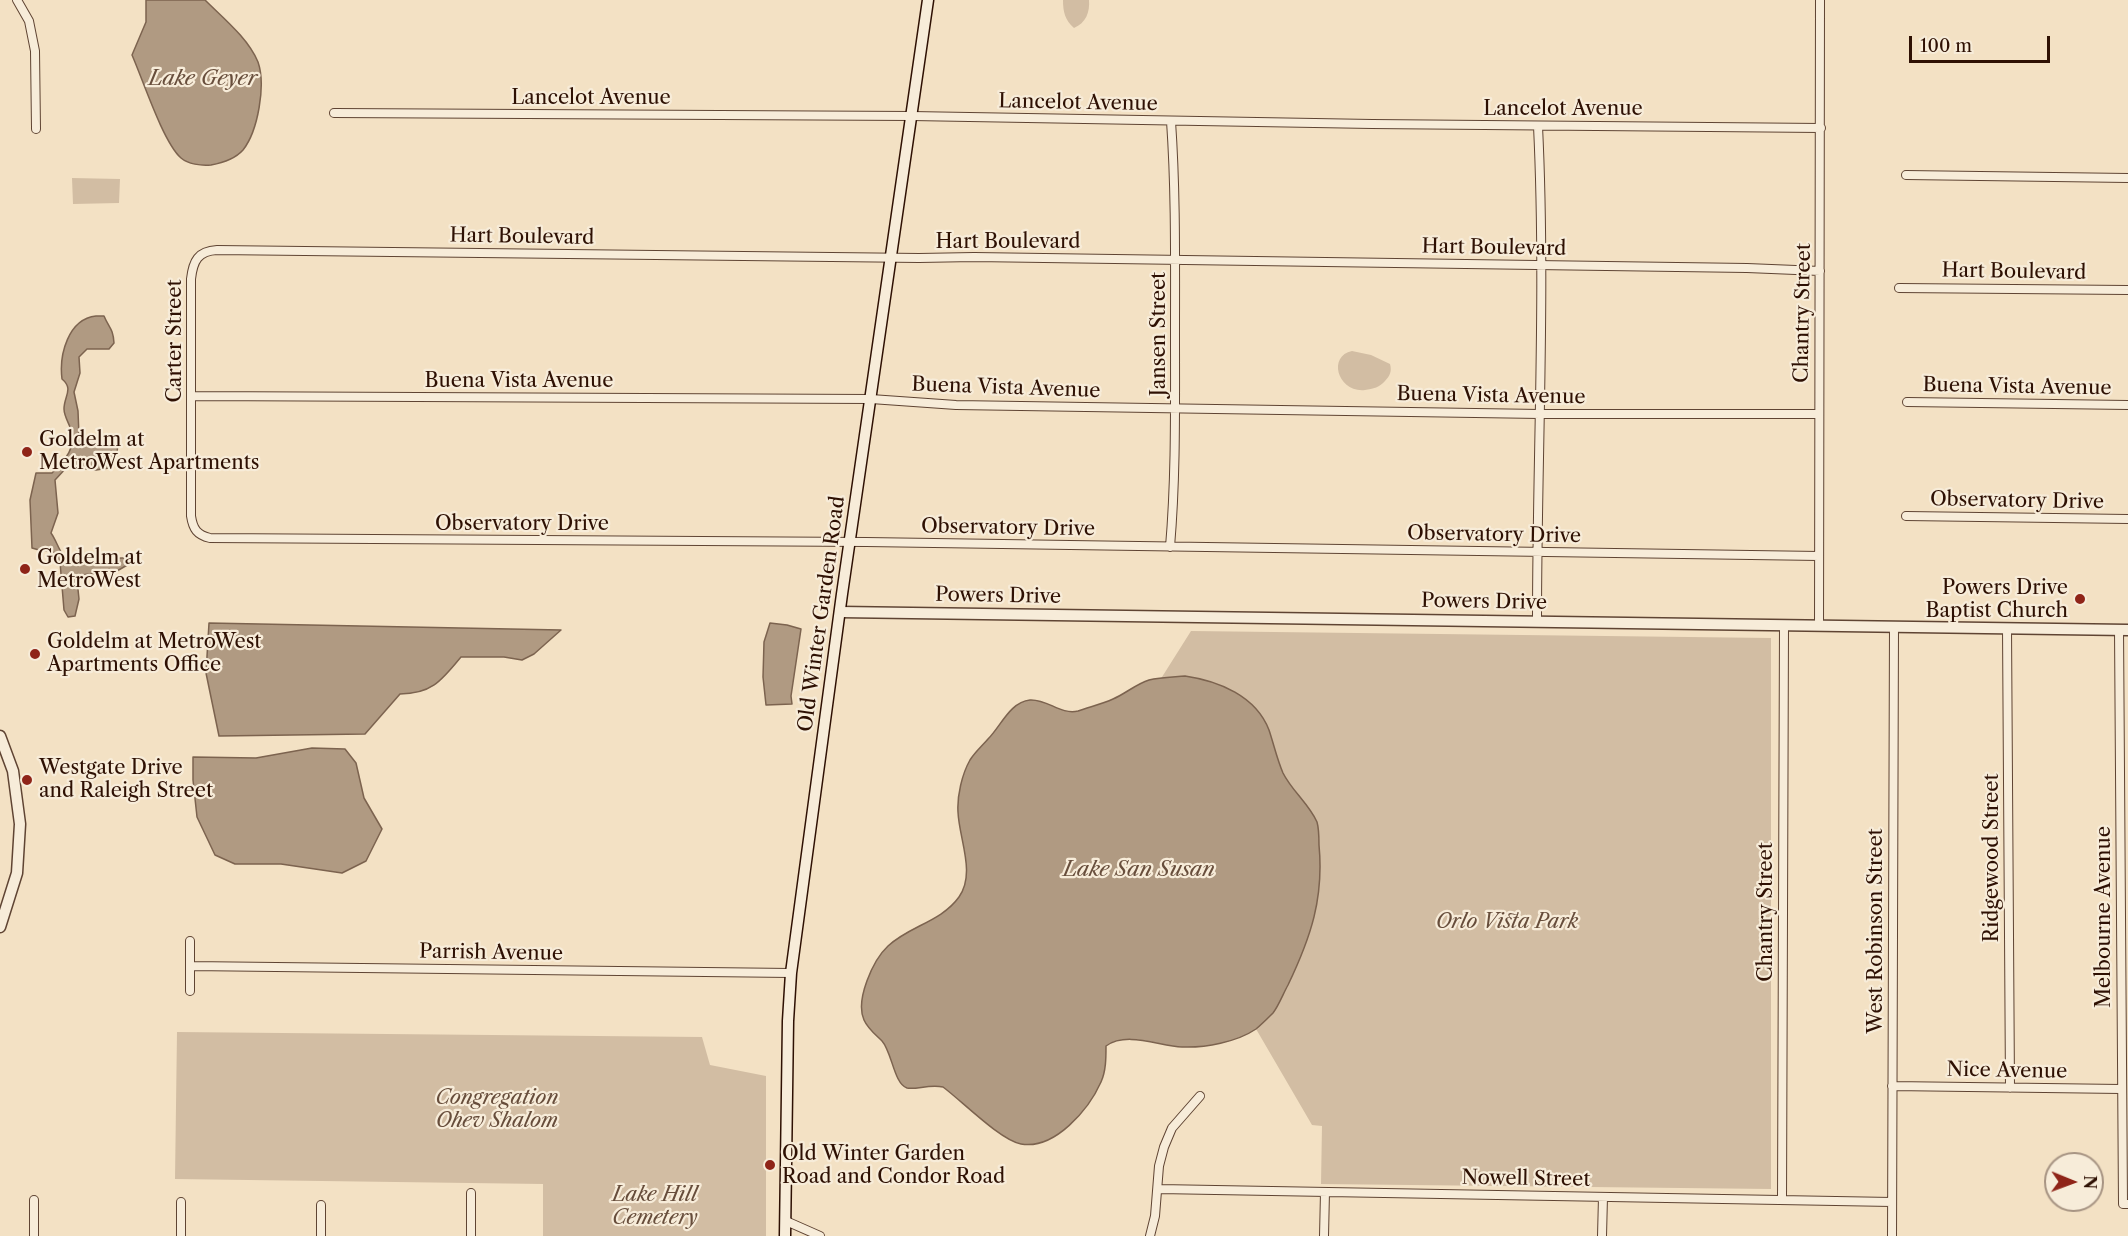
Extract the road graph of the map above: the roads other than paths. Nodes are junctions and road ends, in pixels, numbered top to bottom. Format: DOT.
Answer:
graph roads {
  1 [pos="17,0"];
  2 [pos="928,0"];
  3 [pos="1820,0"];
  4 [pos="334,113"];
  5 [pos="912,116"];
  6 [pos="1171,121"];
  7 [pos="1538,126"];
  8 [pos="1821,128"];
  9 [pos="36,129"];
  10 [pos="1906,175"];
  11 [pos="2128,178"];
  12 [pos="197,257"];
  13 [pos="891,257"];
  14 [pos="1175,261"];
  15 [pos="1540,265"];
  16 [pos="1820,271"];
  17 [pos="1899,288"];
  18 [pos="2128,290"];
  19 [pos="192,396"];
  20 [pos="871,399"];
  21 [pos="1906,402"];
  22 [pos="2128,405"];
  23 [pos="1175,408"];
  24 [pos="1540,414"];
  25 [pos="1818,414"];
  26 [pos="1906,516"];
  27 [pos="2128,519"];
  28 [pos="198,534"];
  29 [pos="849,542"];
  30 [pos="1170,547"];
  31 [pos="1537,553"];
  32 [pos="1818,556"];
  33 [pos="840,612"];
  34 [pos="1537,620"];
  35 [pos="1784,625"];
  36 [pos="1819,626"];
  37 [pos="1894,626"];
  38 [pos="2007,628"];
  39 [pos="2123,630"];
  40 [pos="0,736"];
  41 [pos="0,927"];
  42 [pos="190,941"];
  43 [pos="190,966"];
  44 [pos="791,973"];
  45 [pos="190,991"];
  46 [pos="1892,1086"];
  47 [pos="2010,1088"];
  48 [pos="2121,1089"];
  49 [pos="1200,1096"];
  50 [pos="1159,1189"];
  51 [pos="1325,1192"];
  52 [pos="471,1193"];
  53 [pos="1603,1197"];
  54 [pos="1782,1199"];
  55 [pos="34,1200"];
  56 [pos="181,1202"];
  57 [pos="1892,1202"];
  58 [pos="2125,1204"];
  59 [pos="321,1205"];
  60 [pos="786,1221"];
  61 [pos="34,1236"];
  62 [pos="181,1236"];
  63 [pos="321,1236"];
  64 [pos="471,1236"];
  65 [pos="785,1236"];
  66 [pos="820,1236"];
  67 [pos="1150,1236"];
  68 [pos="1324,1236"];
  69 [pos="1602,1236"];
  70 [pos="1892,1236"];
  1 -- 9 [label="street"];
  2 -- 5 [label="street, Old Winter Garden Road"];
  3 -- 8 [label="street, Chantry Street"];
  4 -- 5 [label="street, Lancelot Avenue"];
  5 -- 6 [label="street, Lancelot Avenue"];
  5 -- 13 [label="street, Old Winter Garden Road"];
  6 -- 7 [label="street, Lancelot Avenue"];
  6 -- 14 [label="street, Jansen Street"];
  7 -- 8 [label="street, Lancelot Avenue"];
  7 -- 15 [label="street"];
  8 -- 16 [label="street, Chantry Street"];
  10 -- 11 [label="street"];
  12 -- 13 [label="street, Hart Boulevard"];
  12 -- 19 [label="street, Carter Street"];
  13 -- 14 [label="street, Hart Boulevard"];
  13 -- 20 [label="street, Old Winter Garden Road"];
  14 -- 15 [label="street, Hart Boulevard"];
  14 -- 23 [label="street, Jansen Street"];
  15 -- 16 [label="street, Hart Boulevard"];
  15 -- 24 [label="street"];
  16 -- 25 [label="street, Chantry Street"];
  17 -- 18 [label="street, Hart Boulevard"];
  19 -- 20 [label="street, Buena Vista Avenue"];
  19 -- 28 [label="street, Carter Street"];
  20 -- 23 [label="street, Buena Vista Avenue"];
  20 -- 29 [label="street, Old Winter Garden Road"];
  21 -- 22 [label="street, Buena Vista Avenue"];
  23 -- 24 [label="street, Buena Vista Avenue"];
  23 -- 30 [label="street, Jansen Street"];
  24 -- 25 [label="street, Buena Vista Avenue"];
  24 -- 31 [label="street"];
  25 -- 32 [label="street, Chantry Street"];
  26 -- 27 [label="street, Observatory Drive"];
  28 -- 29 [label="street, Observatory Drive"];
  29 -- 30 [label="street, Observatory Drive"];
  29 -- 33 [label="street, Old Winter Garden Road"];
  30 -- 31 [label="street, Observatory Drive"];
  31 -- 32 [label="street, Observatory Drive"];
  31 -- 34 [label="street"];
  32 -- 36 [label="street, Chantry Street"];
  33 -- 34 [label="street, Powers Drive"];
  33 -- 44 [label="street, Old Winter Garden Road"];
  34 -- 35 [label="street, Powers Drive"];
  35 -- 36 [label="street, Powers Drive"];
  35 -- 54 [label="street, Chantry Street"];
  36 -- 37 [label="street, Powers Drive"];
  37 -- 38 [label="street, Powers Drive"];
  37 -- 46 [label="street, West Robinson Street"];
  38 -- 39 [label="street, Powers Drive"];
  38 -- 47 [label="street, Ridgewood Street"];
  39 -- 48 [label="street, Melbourne Avenue"];
  40 -- 41 [label="street"];
  42 -- 43 [label="street"];
  43 -- 44 [label="street, Parrish Avenue"];
  43 -- 45 [label="street"];
  44 -- 60 [label="street, Old Winter Garden Road"];
  46 -- 47 [label="street, Nice Avenue"];
  46 -- 57 [label="street, West Robinson Street"];
  47 -- 48 [label="street, Nice Avenue"];
  48 -- 58 [label="street, Melbourne Avenue"];
  49 -- 50 [label="street"];
  50 -- 51 [label="street, Nowell Street"];
  50 -- 67 [label="street"];
  51 -- 53 [label="street, Nowell Street"];
  51 -- 68 [label="street"];
  52 -- 64 [label="street"];
  53 -- 54 [label="street, Nowell Street"];
  53 -- 69 [label="street"];
  54 -- 57 [label="street, Nowell Street"];
  55 -- 61 [label="street"];
  56 -- 62 [label="street"];
  57 -- 70 [label="street, West Robinson Street"];
  59 -- 63 [label="street"];
  60 -- 65 [label="street, Old Winter Garden Road"];
  60 -- 66 [label="street"];
}
